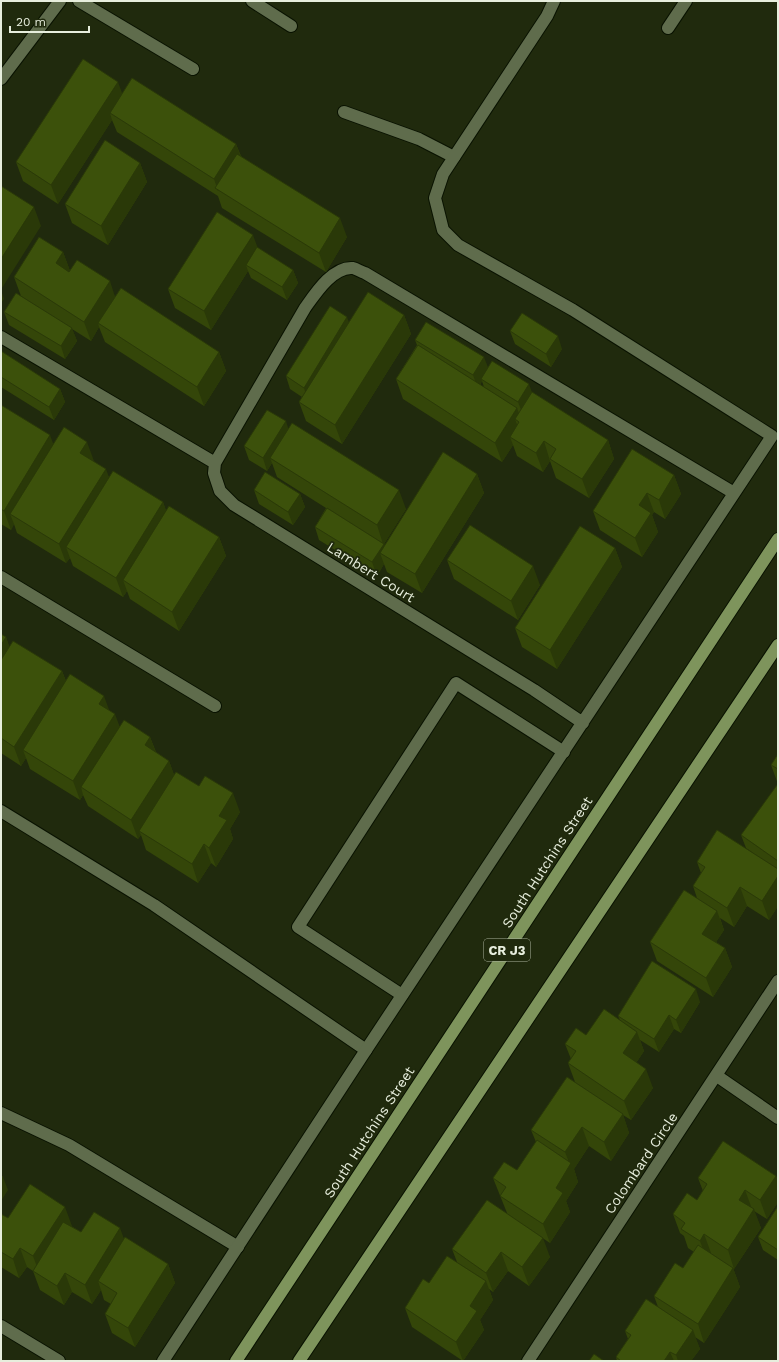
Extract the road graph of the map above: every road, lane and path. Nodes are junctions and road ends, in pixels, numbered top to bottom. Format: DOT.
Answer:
graph roads {
  1 [pos="60,1"];
  2 [pos="79,1"];
  3 [pos="252,1"];
  4 [pos="554,1"];
  5 [pos="686,1"];
  6 [pos="291,26"];
  7 [pos="668,28"];
  8 [pos="193,69"];
  9 [pos="1,79"];
  10 [pos="344,112"];
  11 [pos="454,156"];
  12 [pos="1,337"];
  13 [pos="215,463"];
  14 [pos="734,493"];
  15 [pos="778,539"];
  16 [pos="1,577"];
  17 [pos="778,645"];
  18 [pos="215,706"];
  19 [pos="583,723"];
  20 [pos="564,752"];
  21 [pos="1,811"];
  22 [pos="778,981"];
  23 [pos="402,996"];
  24 [pos="366,1050"];
  25 [pos="717,1076"];
  26 [pos="1,1113"];
  27 [pos="778,1118"];
  28 [pos="238,1246"];
  29 [pos="1,1326"];
  30 [pos="59,1361"];
  31 [pos="163,1361"];
  32 [pos="236,1361"];
  33 [pos="300,1361"];
  34 [pos="528,1361"];
  1 -- 9 [label="street"];
  2 -- 8 [label="street"];
  3 -- 6 [label="street"];
  4 -- 11 [label="street"];
  5 -- 7 [label="street"];
  10 -- 11 [label="street"];
  11 -- 14 [label="street"];
  12 -- 13 [label="street"];
  13 -- 14 [label="street"];
  13 -- 19 [label="street, Lambert Court"];
  14 -- 19 [label="street"];
  15 -- 32 [label="main road, South Hutchins Street / CR J3"];
  16 -- 18 [label="street"];
  17 -- 33 [label="main road"];
  19 -- 20 [label="street"];
  20 -- 23 [label="street"];
  20 -- 23 [label="street"];
  21 -- 24 [label="street"];
  22 -- 25 [label="street, Colombard Circle"];
  23 -- 24 [label="street"];
  24 -- 28 [label="street"];
  25 -- 27 [label="street"];
  25 -- 34 [label="street, Colombard Circle"];
  26 -- 28 [label="street"];
  28 -- 31 [label="street"];
  29 -- 30 [label="street"];
}
